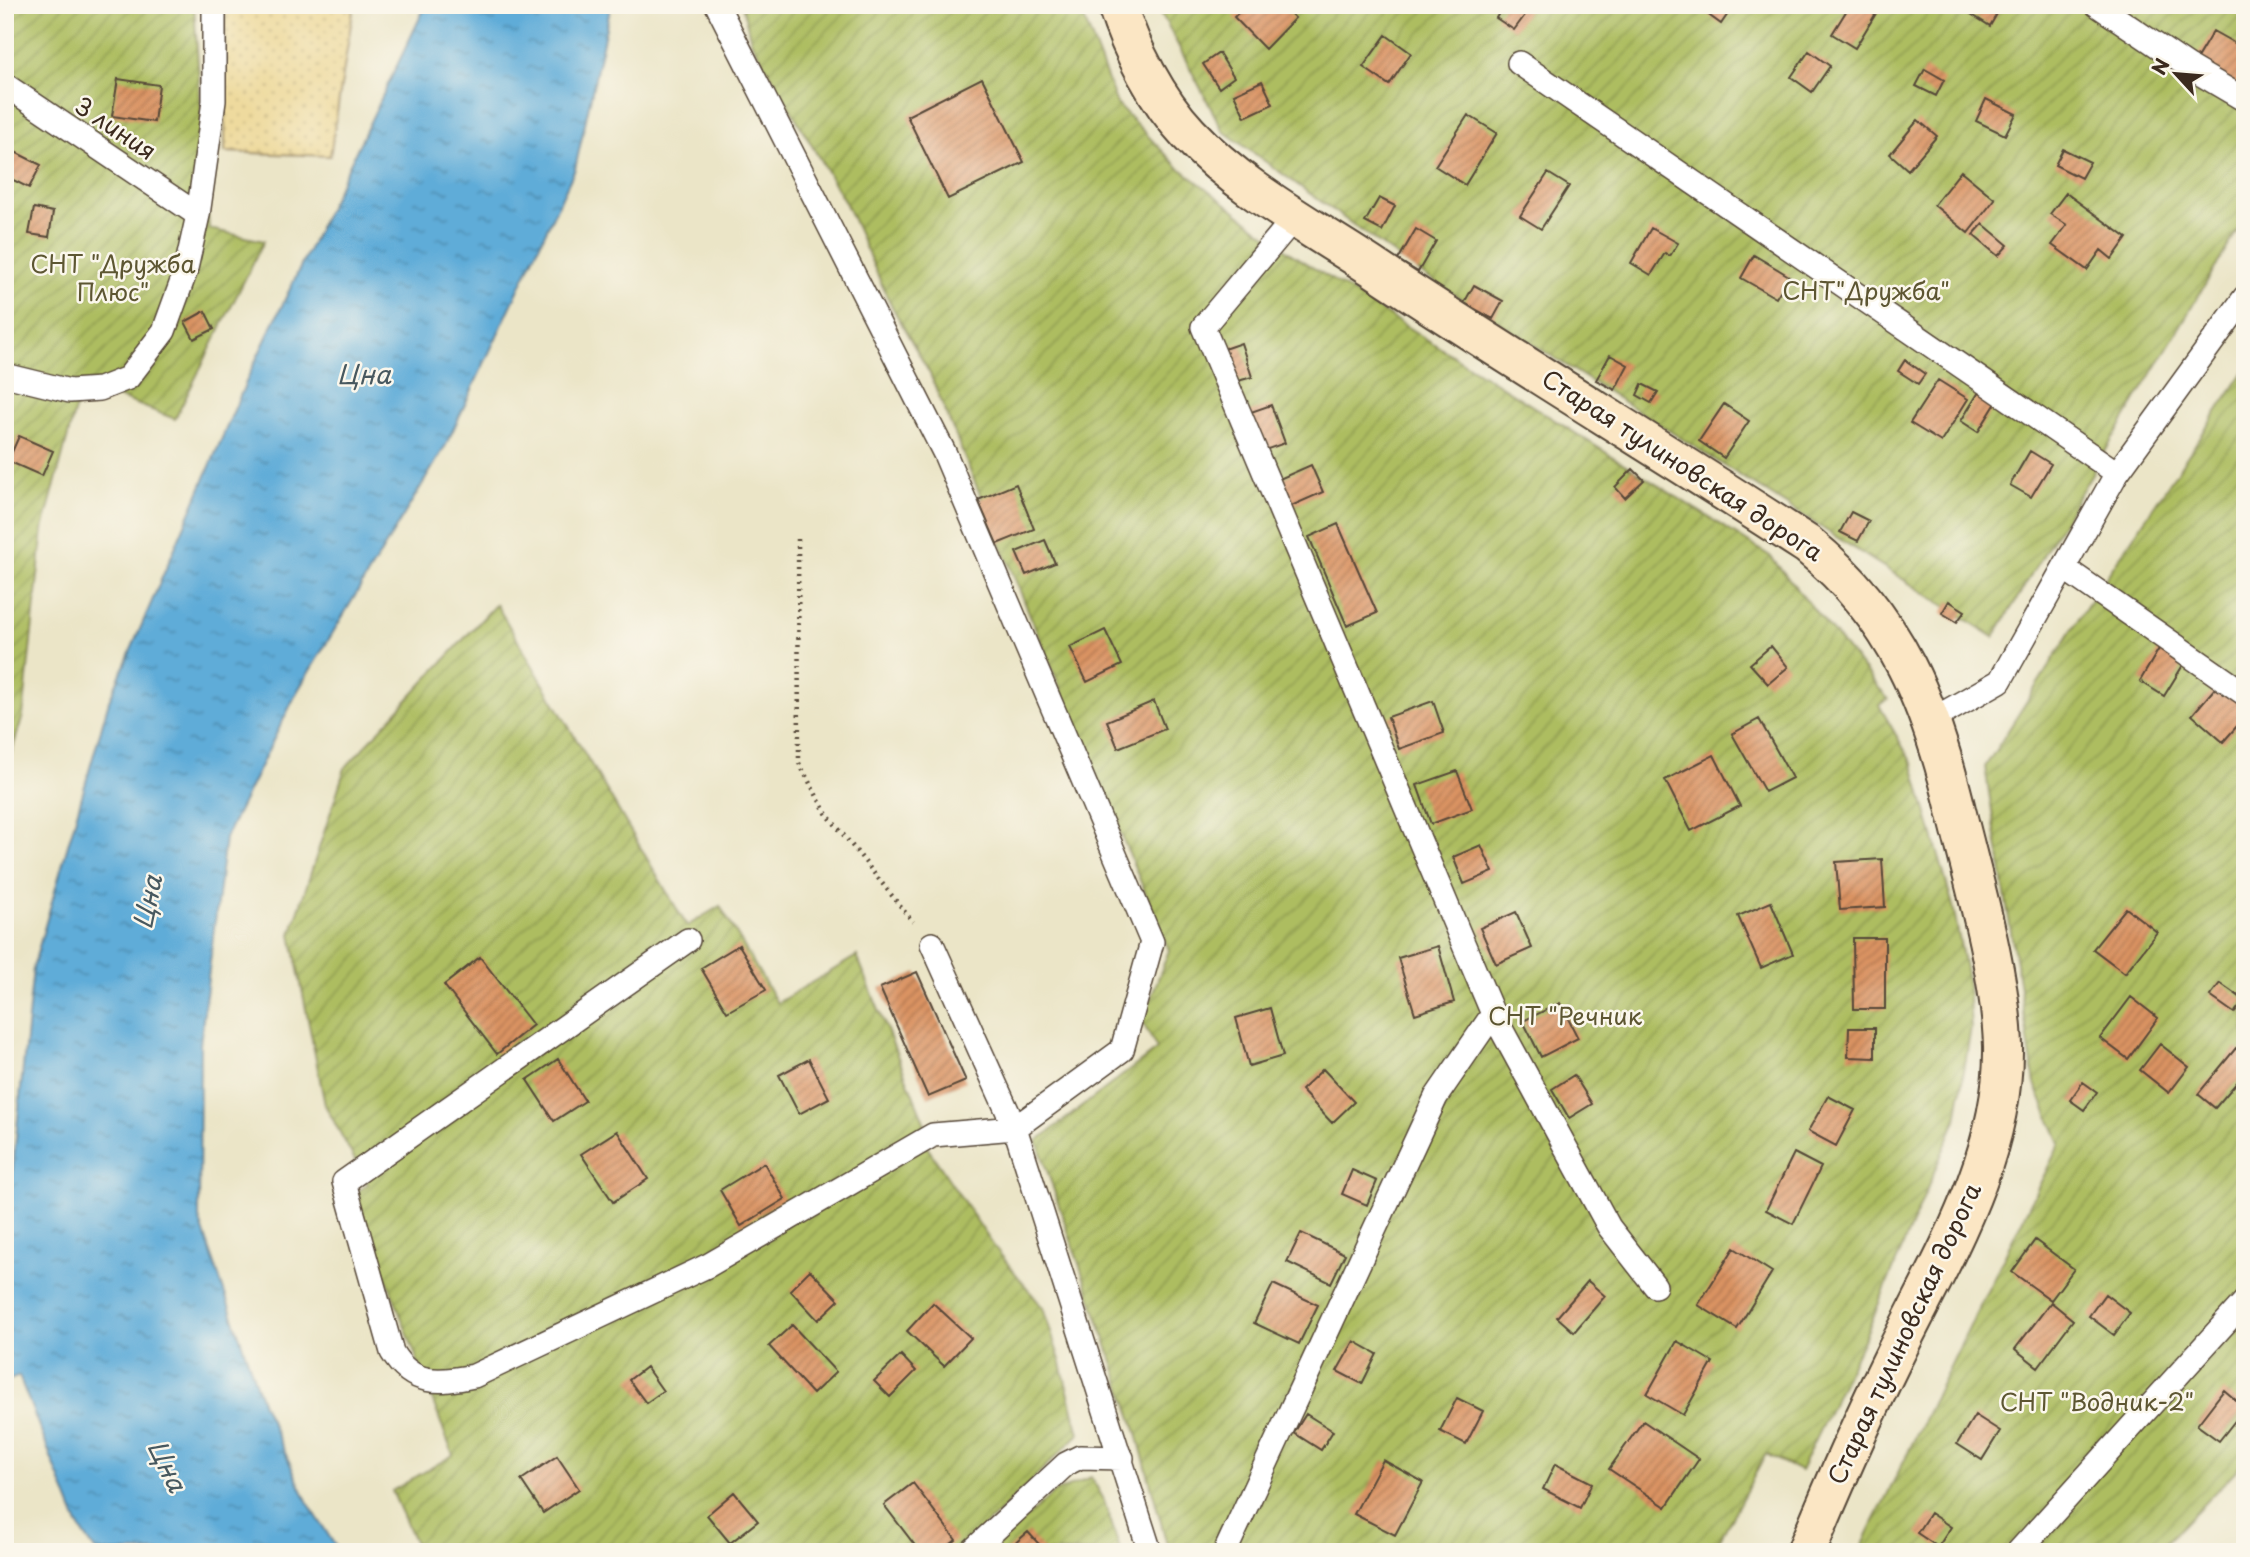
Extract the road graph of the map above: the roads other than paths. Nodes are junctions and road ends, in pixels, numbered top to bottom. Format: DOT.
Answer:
graph roads {
  1 [pos="215,5"];
  2 [pos="717,5"];
  3 [pos="1117,5"];
  4 [pos="2097,5"];
  5 [pos="1519,63"];
  6 [pos="5,85"];
  7 [pos="2245,100"];
  8 [pos="198,215"];
  9 [pos="1296,216"];
  10 [pos="2245,297"];
  11 [pos="5,375"];
  12 [pos="2117,473"];
  13 [pos="2064,568"];
  14 [pos="2245,694"];
  15 [pos="1930,721"];
  16 [pos="688,940"];
  17 [pos="932,944"];
  18 [pos="1493,1014"];
  19 [pos="1015,1128"];
  20 [pos="1655,1286"];
  21 [pos="2245,1301"];
  22 [pos="1122,1458"];
  23 [pos="971,1552"];
  24 [pos="1150,1552"];
  25 [pos="1225,1552"];
  26 [pos="1806,1552"];
  27 [pos="2018,1552"];
  1 -- 8 [label="lane"];
  2 -- 19 [label="lane"];
  3 -- 9 [label="street, Старая тулиновская дорога"];
  4 -- 7 [label="lane"];
  5 -- 12 [label="lane"];
  6 -- 8 [label="lane, 3 линия"];
  8 -- 11 [label="lane"];
  9 -- 15 [label="street, Старая тулиновская дорога"];
  9 -- 18 [label="lane"];
  10 -- 12 [label="lane"];
  12 -- 13 [label="lane"];
  13 -- 14 [label="lane"];
  13 -- 15 [label="lane"];
  15 -- 26 [label="street, Старая тулиновская дорога"];
  16 -- 19 [label="lane"];
  17 -- 19 [label="lane"];
  18 -- 20 [label="lane"];
  18 -- 25 [label="lane"];
  19 -- 22 [label="lane"];
  21 -- 27 [label="lane"];
  22 -- 23 [label="lane"];
  22 -- 24 [label="lane"];
}
